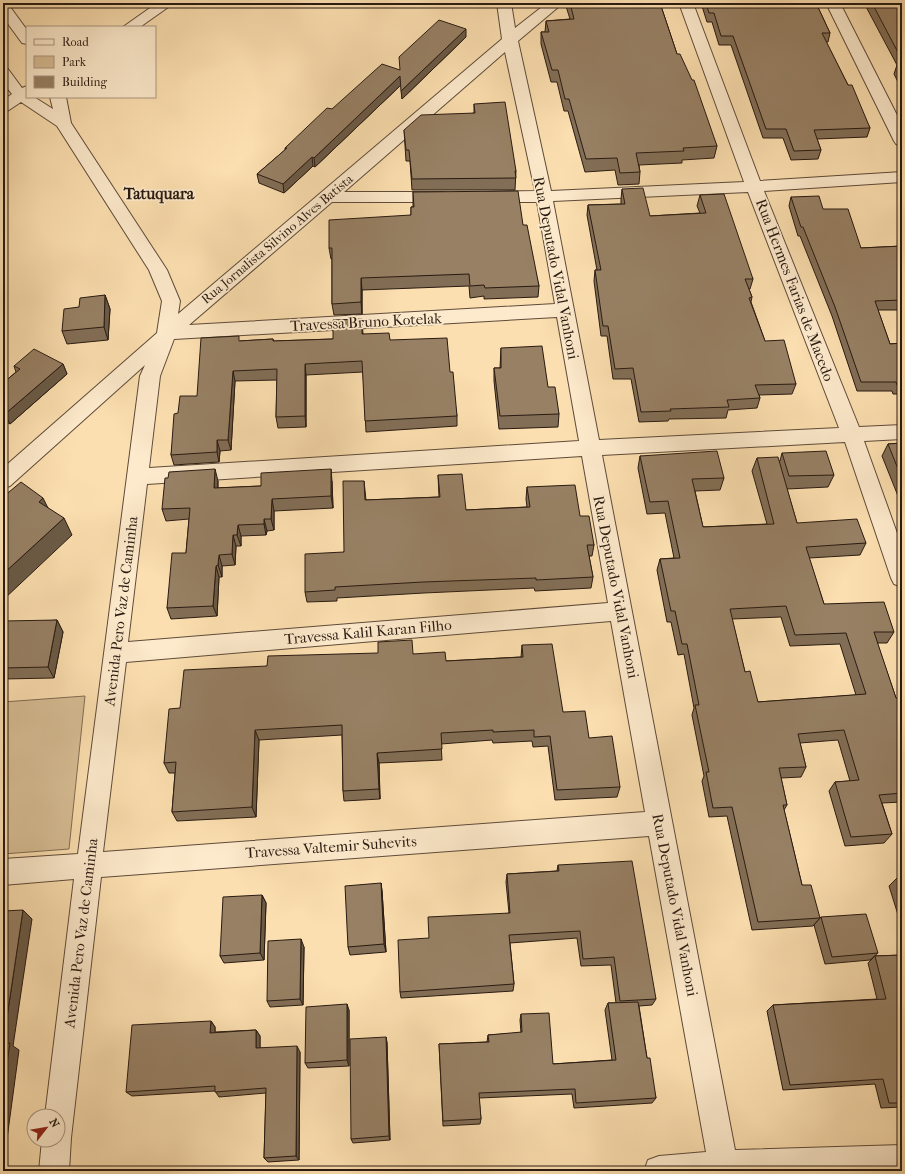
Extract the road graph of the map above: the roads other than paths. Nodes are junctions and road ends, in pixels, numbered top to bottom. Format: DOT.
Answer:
graph roads {
  1 [pos="167,3"];
  2 [pos="504,3"];
  3 [pos="556,3"];
  4 [pos="686,3"];
  5 [pos="833,3"];
  6 [pos="3,7"];
  7 [pos="150,8"];
  8 [pos="131,26"];
  9 [pos="26,39"];
  10 [pos="510,40"];
  11 [pos="3,72"];
  12 [pos="24,93"];
  13 [pos="31,98"];
  14 [pos="58,98"];
  15 [pos="3,107"];
  16 [pos="63,122"];
  17 [pos="902,141"];
  18 [pos="902,176"];
  19 [pos="754,186"];
  20 [pos="544,196"];
  21 [pos="328,197"];
  22 [pos="565,310"];
  23 [pos="166,333"];
  24 [pos="902,432"];
  25 [pos="852,434"];
  26 [pos="590,448"];
  27 [pos="138,477"];
  28 [pos="3,480"];
  29 [pos="902,578"];
  30 [pos="620,611"];
  31 [pos="116,653"];
  32 [pos="660,823"];
  33 [pos="89,865"];
  34 [pos="3,872"];
  35 [pos="61,1108"];
  36 [pos="56,1148"];
  37 [pos="902,1160"];
  38 [pos="723,1168"];
  39 [pos="54,1171"];
  40 [pos="659,1171"];
  1 -- 7 [label="street"];
  2 -- 10 [label="street, Rua Deputado Vidal Vanhoni"];
  3 -- 10 [label="street, Rua Jornalista Silvino Alves Batista"];
  4 -- 19 [label="street, Rua Hermes Farias de Macedo"];
  5 -- 17 [label="street"];
  6 -- 9 [label="street"];
  7 -- 8 [label="street"];
  10 -- 20 [label="street, Rua Deputado Vidal Vanhoni"];
  10 -- 21 [label="street, Rua Jornalista Silvino Alves Batista"];
  11 -- 12 [label="street, Avenida Pero Vaz de Caminha"];
  12 -- 15 [label="street"];
  13 -- 16 [label="street, Avenida Pero Vaz de Caminha"];
  14 -- 16 [label="street, Avenida Pero Vaz de Caminha"];
  16 -- 23 [label="street, Avenida Pero Vaz de Caminha"];
  18 -- 19 [label="street"];
  19 -- 20 [label="street"];
  19 -- 25 [label="street, Rua Hermes Farias de Macedo"];
  20 -- 21 [label="street"];
  20 -- 22 [label="street, Rua Deputado Vidal Vanhoni"];
  21 -- 23 [label="street, Rua Jornalista Silvino Alves Batista"];
  22 -- 23 [label="street, Travessa Bruno Kotelak"];
  22 -- 26 [label="street, Rua Deputado Vidal Vanhoni"];
  23 -- 27 [label="street, Avenida Pero Vaz de Caminha"];
  23 -- 28 [label="street, Rua Jornalista Silvino Alves Batista"];
  24 -- 25 [label="street"];
  25 -- 26 [label="street"];
  25 -- 29 [label="street, Rua Hermes Farias de Macedo"];
  26 -- 27 [label="street"];
  26 -- 30 [label="street, Rua Deputado Vidal Vanhoni"];
  27 -- 31 [label="street, Avenida Pero Vaz de Caminha"];
  30 -- 31 [label="street, Travessa Kalil Karan Filho"];
  30 -- 32 [label="street, Rua Deputado Vidal Vanhoni"];
  31 -- 33 [label="street, Avenida Pero Vaz de Caminha"];
  32 -- 33 [label="street, Travessa Valtemir Suhevits"];
  32 -- 38 [label="street, Rua Deputado Vidal Vanhoni"];
  33 -- 34 [label="street, Travessa Valtemir Suhevits"];
  33 -- 35 [label="street, Avenida Pero Vaz de Caminha"];
  36 -- 39 [label="street"];
  37 -- 38 [label="street"];
  38 -- 40 [label="street"];
}
